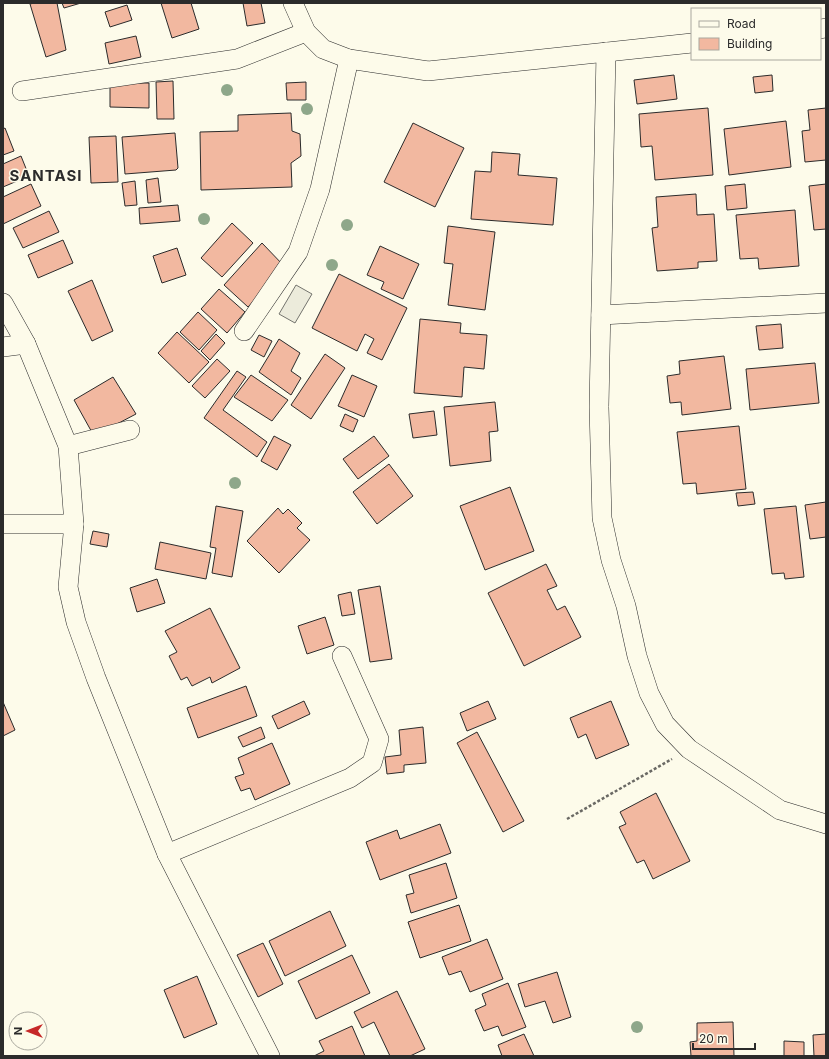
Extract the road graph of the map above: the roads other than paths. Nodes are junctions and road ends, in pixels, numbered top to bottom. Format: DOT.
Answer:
graph roads {
  1 [pos="293,3"];
  2 [pos="306,32"];
  3 [pos="691,43"];
  4 [pos="606,52"];
  5 [pos="349,59"];
  6 [pos="22,91"];
  7 [pos="3,303"];
  8 [pos="826,303"];
  9 [pos="601,315"];
  10 [pos="244,331"];
  11 [pos="26,344"];
  12 [pos="3,347"];
  13 [pos="130,430"];
  14 [pos="68,446"];
  15 [pos="3,524"];
  16 [pos="74,524"];
  17 [pos="342,656"];
  18 [pos="826,824"];
  19 [pos="167,854"];
  20 [pos="270,1056"];
  1 -- 2 [label="street"];
  2 -- 5 [label="street"];
  2 -- 6 [label="street"];
  3 -- 4 [label="street"];
  4 -- 5 [label="street"];
  4 -- 9 [label="street"];
  5 -- 10 [label="street"];
  7 -- 11 [label="street"];
  8 -- 9 [label="street"];
  9 -- 18 [label="street"];
  11 -- 12 [label="street"];
  11 -- 14 [label="street"];
  13 -- 14 [label="street"];
  14 -- 16 [label="street"];
  15 -- 16 [label="street"];
  16 -- 19 [label="street"];
  17 -- 19 [label="street"];
  19 -- 20 [label="street"];
}
